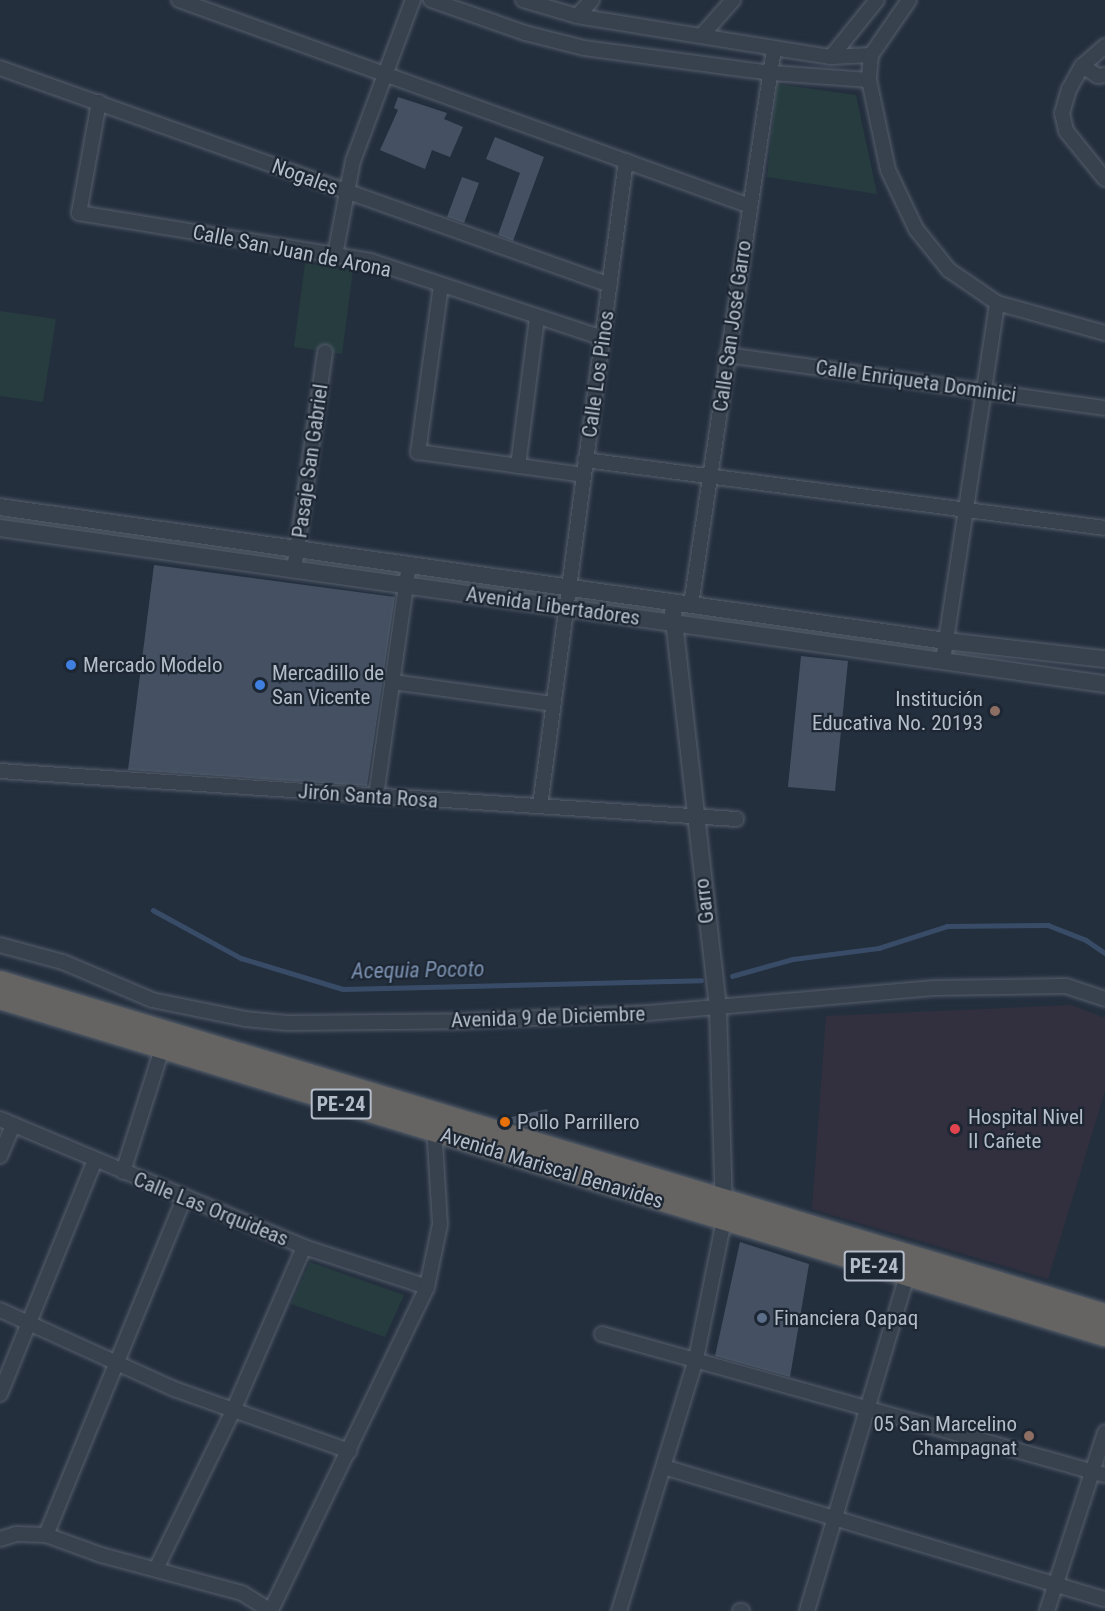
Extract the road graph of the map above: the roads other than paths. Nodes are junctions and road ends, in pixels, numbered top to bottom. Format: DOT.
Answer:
graph roads {
  1 [pos="178,0"];
  2 [pos="413,0"];
  3 [pos="431,0"];
  4 [pos="523,0"];
  5 [pos="591,0"];
  6 [pos="733,0"];
  7 [pos="877,0"];
  8 [pos="909,0"];
  9 [pos="577,16"];
  10 [pos="702,35"];
  11 [pos="1105,46"];
  12 [pos="774,48"];
  13 [pos="871,55"];
  14 [pos="831,57"];
  15 [pos="1082,66"];
  16 [pos="0,68"];
  17 [pos="386,73"];
  18 [pos="771,73"];
  19 [pos="1105,75"];
  20 [pos="869,80"];
  21 [pos="99,102"];
  22 [pos="626,161"];
  23 [pos="1105,179"];
  24 [pos="345,192"];
  25 [pos="750,206"];
  26 [pos="335,255"];
  27 [pos="441,285"];
  28 [pos="610,285"];
  29 [pos="997,303"];
  30 [pos="537,317"];
  31 [pos="1105,333"];
  32 [pos="603,338"];
  33 [pos="325,352"];
  34 [pos="727,355"];
  35 [pos="983,390"];
  36 [pos="1105,408"];
  37 [pos="585,460"];
  38 [pos="518,466"];
  39 [pos="583,475"];
  40 [pos="710,476"];
  41 [pos="0,507"];
  42 [pos="966,510"];
  43 [pos="0,528"];
  44 [pos="1105,528"];
  45 [pos="298,549"];
  46 [pos="409,565"];
  47 [pos="294,570"];
  48 [pos="406,585"];
  49 [pos="568,588"];
  50 [pos="673,602"];
  51 [pos="692,605"];
  52 [pos="566,608"];
  53 [pos="672,623"];
  54 [pos="946,641"];
  55 [pos="1105,659"];
  56 [pos="943,661"];
  57 [pos="392,682"];
  58 [pos="1105,684"];
  59 [pos="552,704"];
  60 [pos="0,771"];
  61 [pos="376,796"];
  62 [pos="540,807"];
  63 [pos="694,816"];
  64 [pos="736,819"];
  65 [pos="0,945"];
  66 [pos="0,982"];
  67 [pos="0,998"];
  68 [pos="1105,999"];
  69 [pos="717,1008"];
  70 [pos="165,1040"];
  71 [pos="6,1122"];
  72 [pos="434,1124"];
  73 [pos="0,1156"];
  74 [pos="95,1160"];
  75 [pos="123,1172"];
  76 [pos="184,1199"];
  77 [pos="724,1211"];
  78 [pos="304,1247"];
  79 [pos="909,1267"];
  80 [pos="427,1287"];
  81 [pos="1028,1302"];
  82 [pos="0,1310"];
  83 [pos="1105,1315"];
  84 [pos="30,1323"];
  85 [pos="602,1334"];
  86 [pos="1105,1335"];
  87 [pos="696,1359"];
  88 [pos="115,1364"];
  89 [pos="0,1394"];
  90 [pos="868,1406"];
  91 [pos="232,1411"];
  92 [pos="1105,1432"];
  93 [pos="349,1451"];
  94 [pos="664,1467"];
  95 [pos="1098,1473"];
  96 [pos="834,1517"];
  97 [pos="0,1528"];
  98 [pos="16,1534"];
  99 [pos="46,1535"];
  100 [pos="0,1539"];
  101 [pos="156,1569"];
  102 [pos="1056,1584"];
  103 [pos="1105,1599"];
  104 [pos="271,1611"];
  105 [pos="620,1611"];
  106 [pos="807,1611"];
  107 [pos="1047,1611"];
  1 -- 17 [label="street"];
  2 -- 17 [label="street"];
  3 -- 18 [label="street"];
  4 -- 9 [label="street"];
  5 -- 9 [label="street"];
  6 -- 10 [label="street"];
  7 -- 14 [label="street"];
  8 -- 13 [label="street"];
  9 -- 10 [label="street"];
  10 -- 12 [label="street"];
  11 -- 15 [label="street"];
  12 -- 14 [label="street"];
  12 -- 18 [label="street, Calle San José Garro"];
  13 -- 14 [label="street"];
  13 -- 20 [label="street"];
  15 -- 19 [label="street"];
  15 -- 23 [label="street"];
  16 -- 21 [label="street, Nogales"];
  17 -- 22 [label="street"];
  17 -- 24 [label="street"];
  18 -- 20 [label="street"];
  18 -- 25 [label="street, Calle San José Garro"];
  20 -- 29 [label="street"];
  21 -- 24 [label="street, Nogales"];
  21 -- 26 [label="street, Calle San Juan de Arona"];
  22 -- 25 [label="street"];
  22 -- 28 [label="street, Calle Los Pinos"];
  24 -- 26 [label="street"];
  24 -- 28 [label="street, Nogales"];
  25 -- 34 [label="street, Calle San José Garro"];
  26 -- 27 [label="street, Calle San Juan de Arona"];
  27 -- 30 [label="street, Calle San Juan de Arona"];
  27 -- 38 [label="street"];
  28 -- 32 [label="street, Calle Los Pinos"];
  29 -- 31 [label="street"];
  29 -- 35 [label="street"];
  30 -- 32 [label="street, Calle San Juan de Arona"];
  30 -- 38 [label="street"];
  32 -- 37 [label="street, Calle Los Pinos"];
  33 -- 45 [label="street, Pasaje San Gabriel"];
  34 -- 35 [label="street, Calle Enriqueta Dominici"];
  34 -- 40 [label="street, Calle San José Garro"];
  35 -- 36 [label="street, Calle Enriqueta Dominici"];
  35 -- 42 [label="street"];
  37 -- 39 [label="street, Calle Los Pinos"];
  37 -- 40 [label="street"];
  38 -- 39 [label="street"];
  39 -- 49 [label="street, Calle Los Pinos"];
  40 -- 42 [label="street"];
  40 -- 51 [label="street, Calle San José Garro"];
  41 -- 45 [label="street, Avenida Libertadores"];
  42 -- 44 [label="street"];
  42 -- 54 [label="street"];
  43 -- 47 [label="street, Avenida Libertadores"];
  45 -- 46 [label="street, Avenida Libertadores"];
  45 -- 47 [label="street, Pasaje San Gabriel"];
  46 -- 48 [label="street"];
  46 -- 49 [label="street, Avenida Libertadores"];
  47 -- 48 [label="street, Avenida Libertadores"];
  48 -- 52 [label="street, Avenida Libertadores"];
  48 -- 57 [label="street"];
  49 -- 50 [label="street, Avenida Libertadores"];
  49 -- 52 [label="street, Calle Los Pinos"];
  50 -- 51 [label="street, Avenida Libertadores"];
  50 -- 53 [label="street, Garro"];
  51 -- 54 [label="street, Avenida Libertadores"];
  52 -- 53 [label="street, Avenida Libertadores"];
  52 -- 59 [label="street, Calle Los Pinos"];
  53 -- 56 [label="street, Avenida Libertadores"];
  53 -- 63 [label="street, Garro"];
  54 -- 55 [label="street, Avenida Libertadores"];
  54 -- 56 [label="street"];
  56 -- 58 [label="street, Avenida Libertadores"];
  57 -- 59 [label="street"];
  57 -- 61 [label="street"];
  59 -- 62 [label="street, Calle Los Pinos"];
  60 -- 61 [label="street, Jirón Santa Rosa"];
  61 -- 62 [label="street, Jirón Santa Rosa"];
  62 -- 63 [label="street, Jirón Santa Rosa"];
  63 -- 64 [label="street, Jirón Santa Rosa"];
  63 -- 69 [label="street, Garro"];
  65 -- 69 [label="street, Avenida 9 de Diciembre"];
  66 -- 70 [label="highway, Avenida Mariscal Benavides / PE-24"];
  67 -- 70 [label="highway, Avenida Mariscal Benavides / PE-24"];
  68 -- 69 [label="street, Avenida 9 de Diciembre"];
  69 -- 77 [label="street, Garro"];
  70 -- 72 [label="highway, Avenida Mariscal Benavides / PE-24"];
  70 -- 75 [label="street"];
  71 -- 73 [label="street"];
  71 -- 74 [label="street, Calle Las Orquideas"];
  72 -- 77 [label="highway, Avenida Mariscal Benavides / PE-24"];
  72 -- 80 [label="street"];
  74 -- 75 [label="street, Calle Las Orquideas"];
  74 -- 84 [label="street"];
  75 -- 76 [label="street, Calle Las Orquideas"];
  76 -- 78 [label="street, Calle Las Orquideas"];
  76 -- 88 [label="street"];
  77 -- 79 [label="highway, Avenida Mariscal Benavides / PE-24"];
  77 -- 87 [label="street"];
  78 -- 80 [label="street, Calle Las Orquideas"];
  78 -- 91 [label="street"];
  79 -- 81 [label="highway, Avenida Mariscal Benavides / PE-24"];
  79 -- 90 [label="street"];
  80 -- 93 [label="street"];
  81 -- 83 [label="highway, Avenida Mariscal Benavides / PE-24"];
  81 -- 86 [label="highway, Avenida Mariscal Benavides / PE-24"];
  82 -- 84 [label="street"];
  84 -- 88 [label="street"];
  84 -- 89 [label="street"];
  85 -- 87 [label="street"];
  87 -- 90 [label="street"];
  87 -- 94 [label="street"];
  88 -- 91 [label="street"];
  88 -- 99 [label="street"];
  90 -- 95 [label="street"];
  90 -- 96 [label="street"];
  91 -- 93 [label="street"];
  91 -- 101 [label="street"];
  92 -- 95 [label="street"];
  93 -- 104 [label="street"];
  94 -- 96 [label="street"];
  94 -- 105 [label="street"];
  95 -- 102 [label="street"];
  96 -- 102 [label="street"];
  96 -- 106 [label="street"];
  97 -- 98 [label="street"];
  98 -- 99 [label="street"];
  98 -- 100 [label="street"];
  99 -- 101 [label="street"];
  101 -- 104 [label="street"];
  102 -- 103 [label="street"];
  102 -- 107 [label="street"];
}
